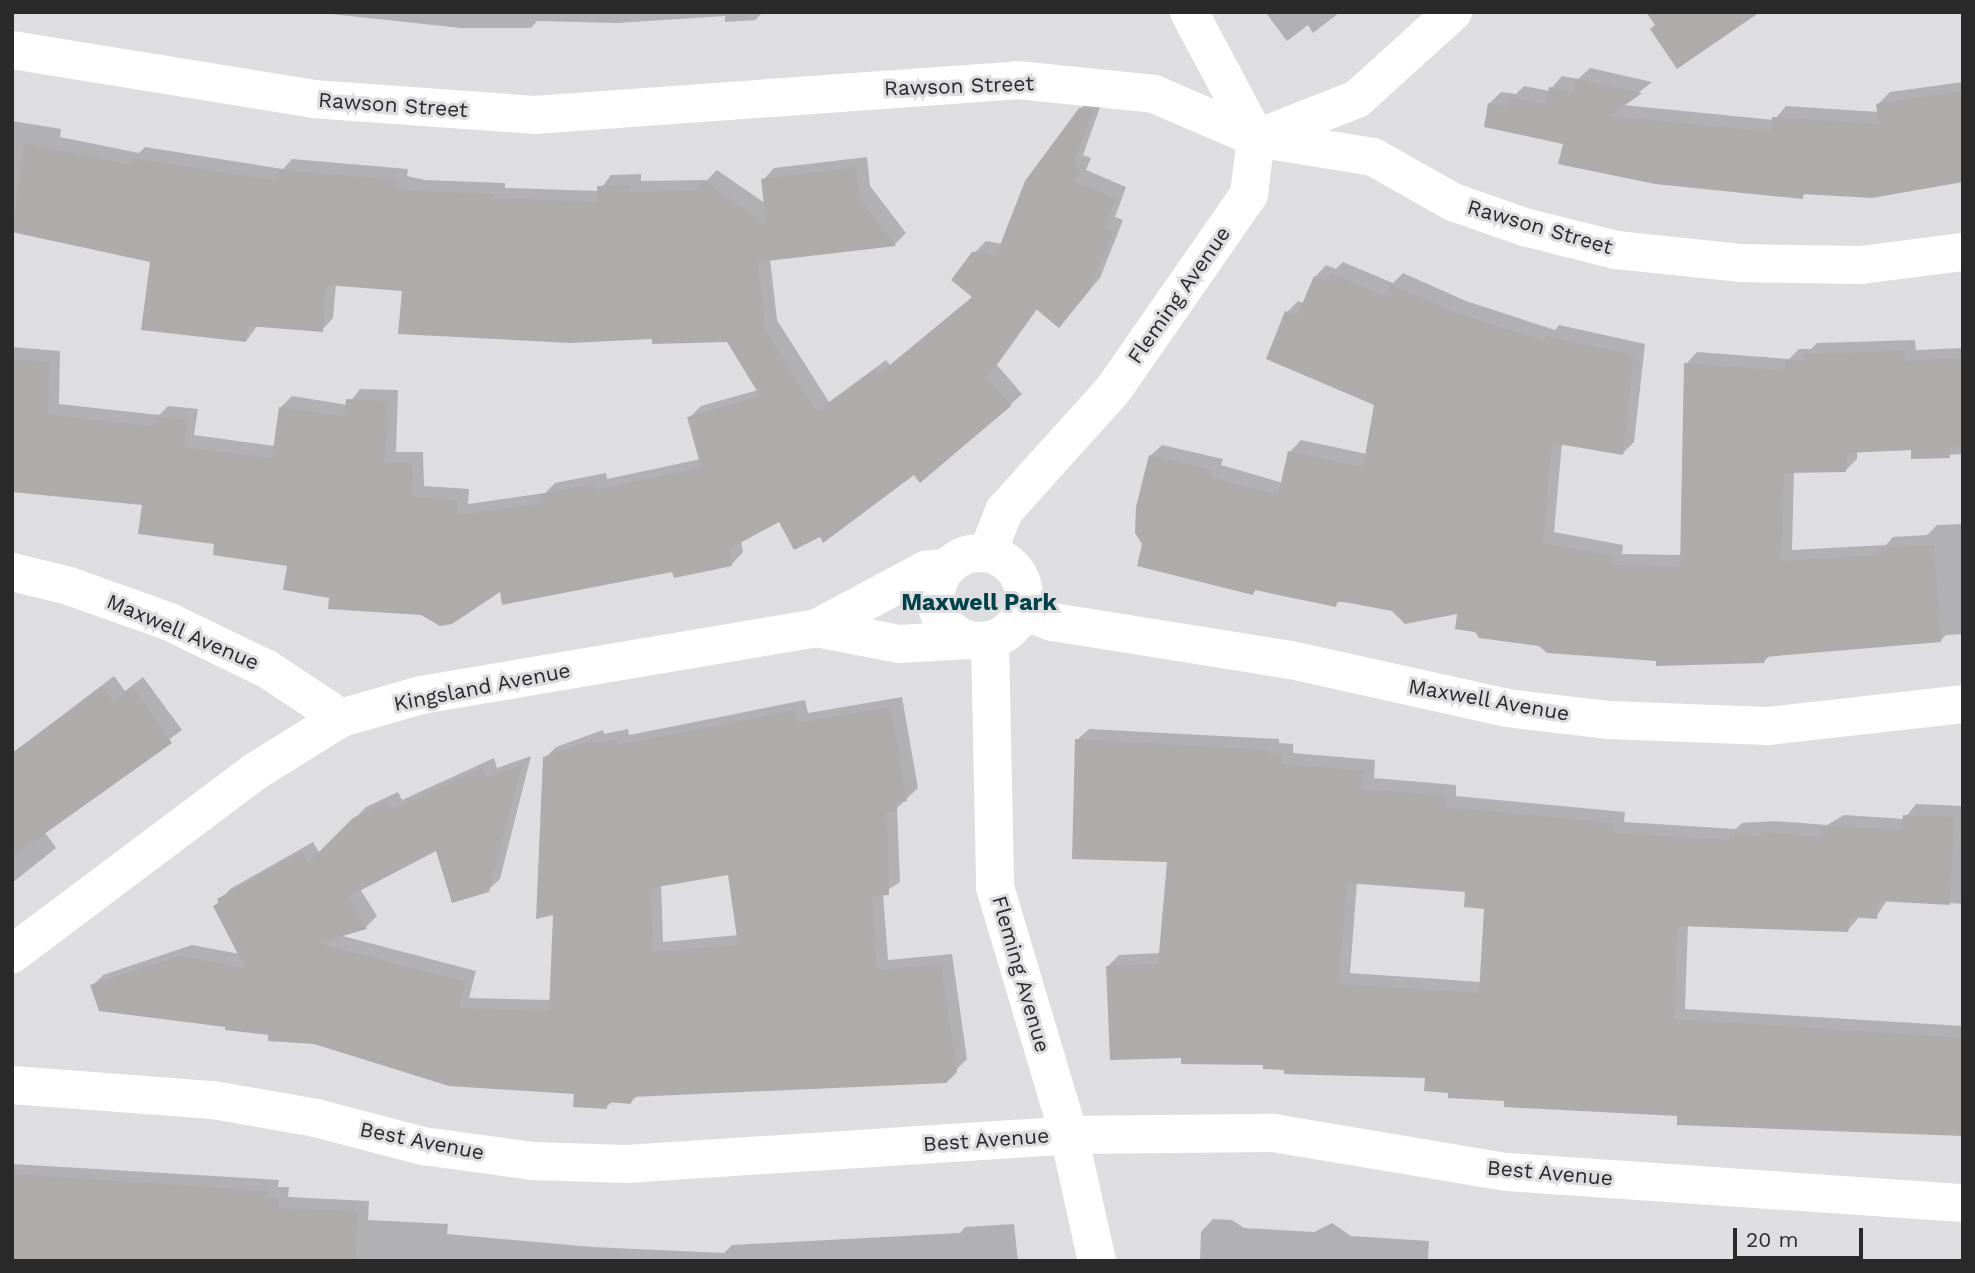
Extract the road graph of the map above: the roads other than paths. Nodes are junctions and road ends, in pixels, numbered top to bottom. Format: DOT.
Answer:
graph roads {
  1 [pos="1189,12"];
  2 [pos="1453,12"];
  3 [pos="12,50"];
  4 [pos="1256,138"];
  5 [pos="1963,252"];
  6 [pos="988,552"];
  7 [pos="945,568"];
  8 [pos="12,572"];
  9 [pos="1022,611"];
  10 [pos="817,628"];
  11 [pos="980,640"];
  12 [pos="1963,704"];
  13 [pos="341,718"];
  14 [pos="12,954"];
  15 [pos="12,1085"];
  16 [pos="1069,1135"];
  17 [pos="1963,1203"];
  18 [pos="1097,1261"];
  1 -- 4 [label="street"];
  2 -- 4 [label="street"];
  3 -- 4 [label="street, Rawson Street"];
  4 -- 5 [label="street, Rawson Street"];
  4 -- 6 [label="street, Fleming Avenue"];
  6 -- 7 [label="street"];
  6 -- 9 [label="street"];
  7 -- 10 [label="street, Kingsland Avenue"];
  7 -- 11 [label="street"];
  8 -- 13 [label="street, Maxwell Avenue"];
  9 -- 11 [label="street"];
  9 -- 12 [label="street, Maxwell Avenue"];
  10 -- 11 [label="street, Kingsland Avenue"];
  10 -- 13 [label="street, Kingsland Avenue"];
  11 -- 16 [label="street, Fleming Avenue"];
  13 -- 14 [label="street, Kingsland Avenue"];
  15 -- 16 [label="street, Best Avenue"];
  16 -- 17 [label="street, Best Avenue"];
  16 -- 18 [label="street, Fleming Avenue"];
}
